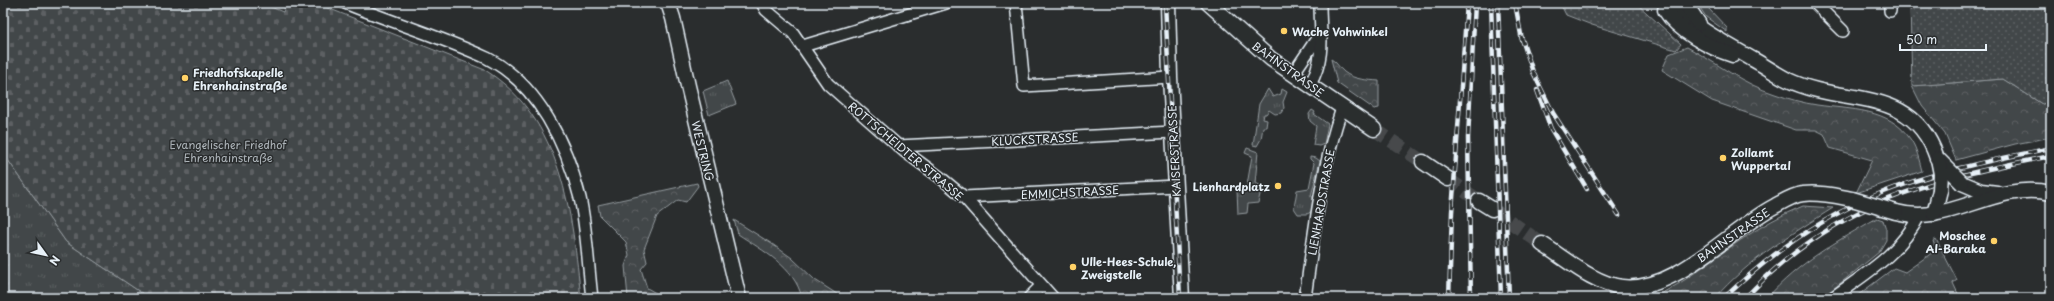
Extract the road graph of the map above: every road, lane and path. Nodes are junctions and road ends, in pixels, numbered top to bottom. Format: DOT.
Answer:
graph roads {
  1 [pos="345,3"];
  2 [pos="668,3"];
  3 [pos="762,3"];
  4 [pos="946,3"];
  5 [pos="1016,3"];
  6 [pos="1168,3"];
  7 [pos="1208,3"];
  8 [pos="1320,3"];
  9 [pos="1660,3"];
  10 [pos="1668,3"];
  11 [pos="1688,3"];
  12 [pos="1815,3"];
  13 [pos="1702,29"];
  14 [pos="1843,31"];
  15 [pos="1320,34"];
  16 [pos="803,46"];
  17 [pos="1762,64"];
  18 [pos="1293,74"];
  19 [pos="1170,77"];
  20 [pos="1310,85"];
  21 [pos="1342,108"];
  22 [pos="1374,129"];
  23 [pos="1173,132"];
  24 [pos="898,146"];
  25 [pos="1936,153"];
  26 [pos="1423,162"];
  27 [pos="1448,179"];
  28 [pos="1176,186"];
  29 [pos="1999,193"];
  30 [pos="2051,193"];
  31 [pos="964,197"];
  32 [pos="1479,201"];
  33 [pos="1492,209"];
  34 [pos="1934,214"];
  35 [pos="1919,216"];
  36 [pos="1542,244"];
  37 [pos="1041,286"];
  38 [pos="592,298"];
  39 [pos="739,298"];
  40 [pos="1029,298"];
  41 [pos="1053,298"];
  42 [pos="1182,298"];
  43 [pos="1305,298"];
  44 [pos="1832,298"];
  1 -- 38 [label="street"];
  2 -- 39 [label="main road, WESTRING"];
  3 -- 16 [label="street, ROTTSCHEIDTER STRASSE"];
  4 -- 16 [label="street"];
  5 -- 19 [label="street"];
  6 -- 19 [label="main road, KAISERSTRASSE"];
  7 -- 18 [label="main road, BAHNSTRASSE"];
  8 -- 15 [label="street"];
  9 -- 17 [label="main road"];
  10 -- 13 [label="main road"];
  11 -- 13 [label="main road"];
  12 -- 14 [label="street"];
  13 -- 17 [label="main road"];
  15 -- 18 [label="street"];
  15 -- 20 [label="street"];
  16 -- 24 [label="street, ROTTSCHEIDTER STRASSE"];
  17 -- 25 [label="main road"];
  18 -- 20 [label="main road, BAHNSTRASSE"];
  19 -- 23 [label="main road, KAISERSTRASSE"];
  20 -- 21 [label="main road, BAHNSTRASSE"];
  21 -- 22 [label="main road, BAHNSTRASSE"];
  21 -- 43 [label="street, LIENHARDSTRASSE"];
  23 -- 24 [label="street, KLUCKSTRASSE"];
  23 -- 28 [label="main road, KAISERSTRASSE"];
  24 -- 31 [label="street, ROTTSCHEIDTER STRASSE"];
  25 -- 29 [label="main road, bridge"];
  25 -- 34 [label="main road, bridge"];
  26 -- 27 [label="main road"];
  28 -- 31 [label="street, EMMICHSTRASSE"];
  28 -- 42 [label="main road, KAISERSTRASSE"];
  29 -- 30 [label="main road, BAHNSTRASSE"];
  29 -- 34 [label="main road, BAHNSTRASSE"];
  31 -- 37 [label="street, ROTTSCHEIDTER STRASSE"];
  32 -- 33 [label="main road"];
  34 -- 35 [label="main road, BAHNSTRASSE"];
  35 -- 36 [label="main road, BAHNSTRASSE, bridge"];
  35 -- 44 [label="street"];
  37 -- 40 [label="street"];
  37 -- 41 [label="street, ROTTSCHEIDTER STRASSE"];
}
